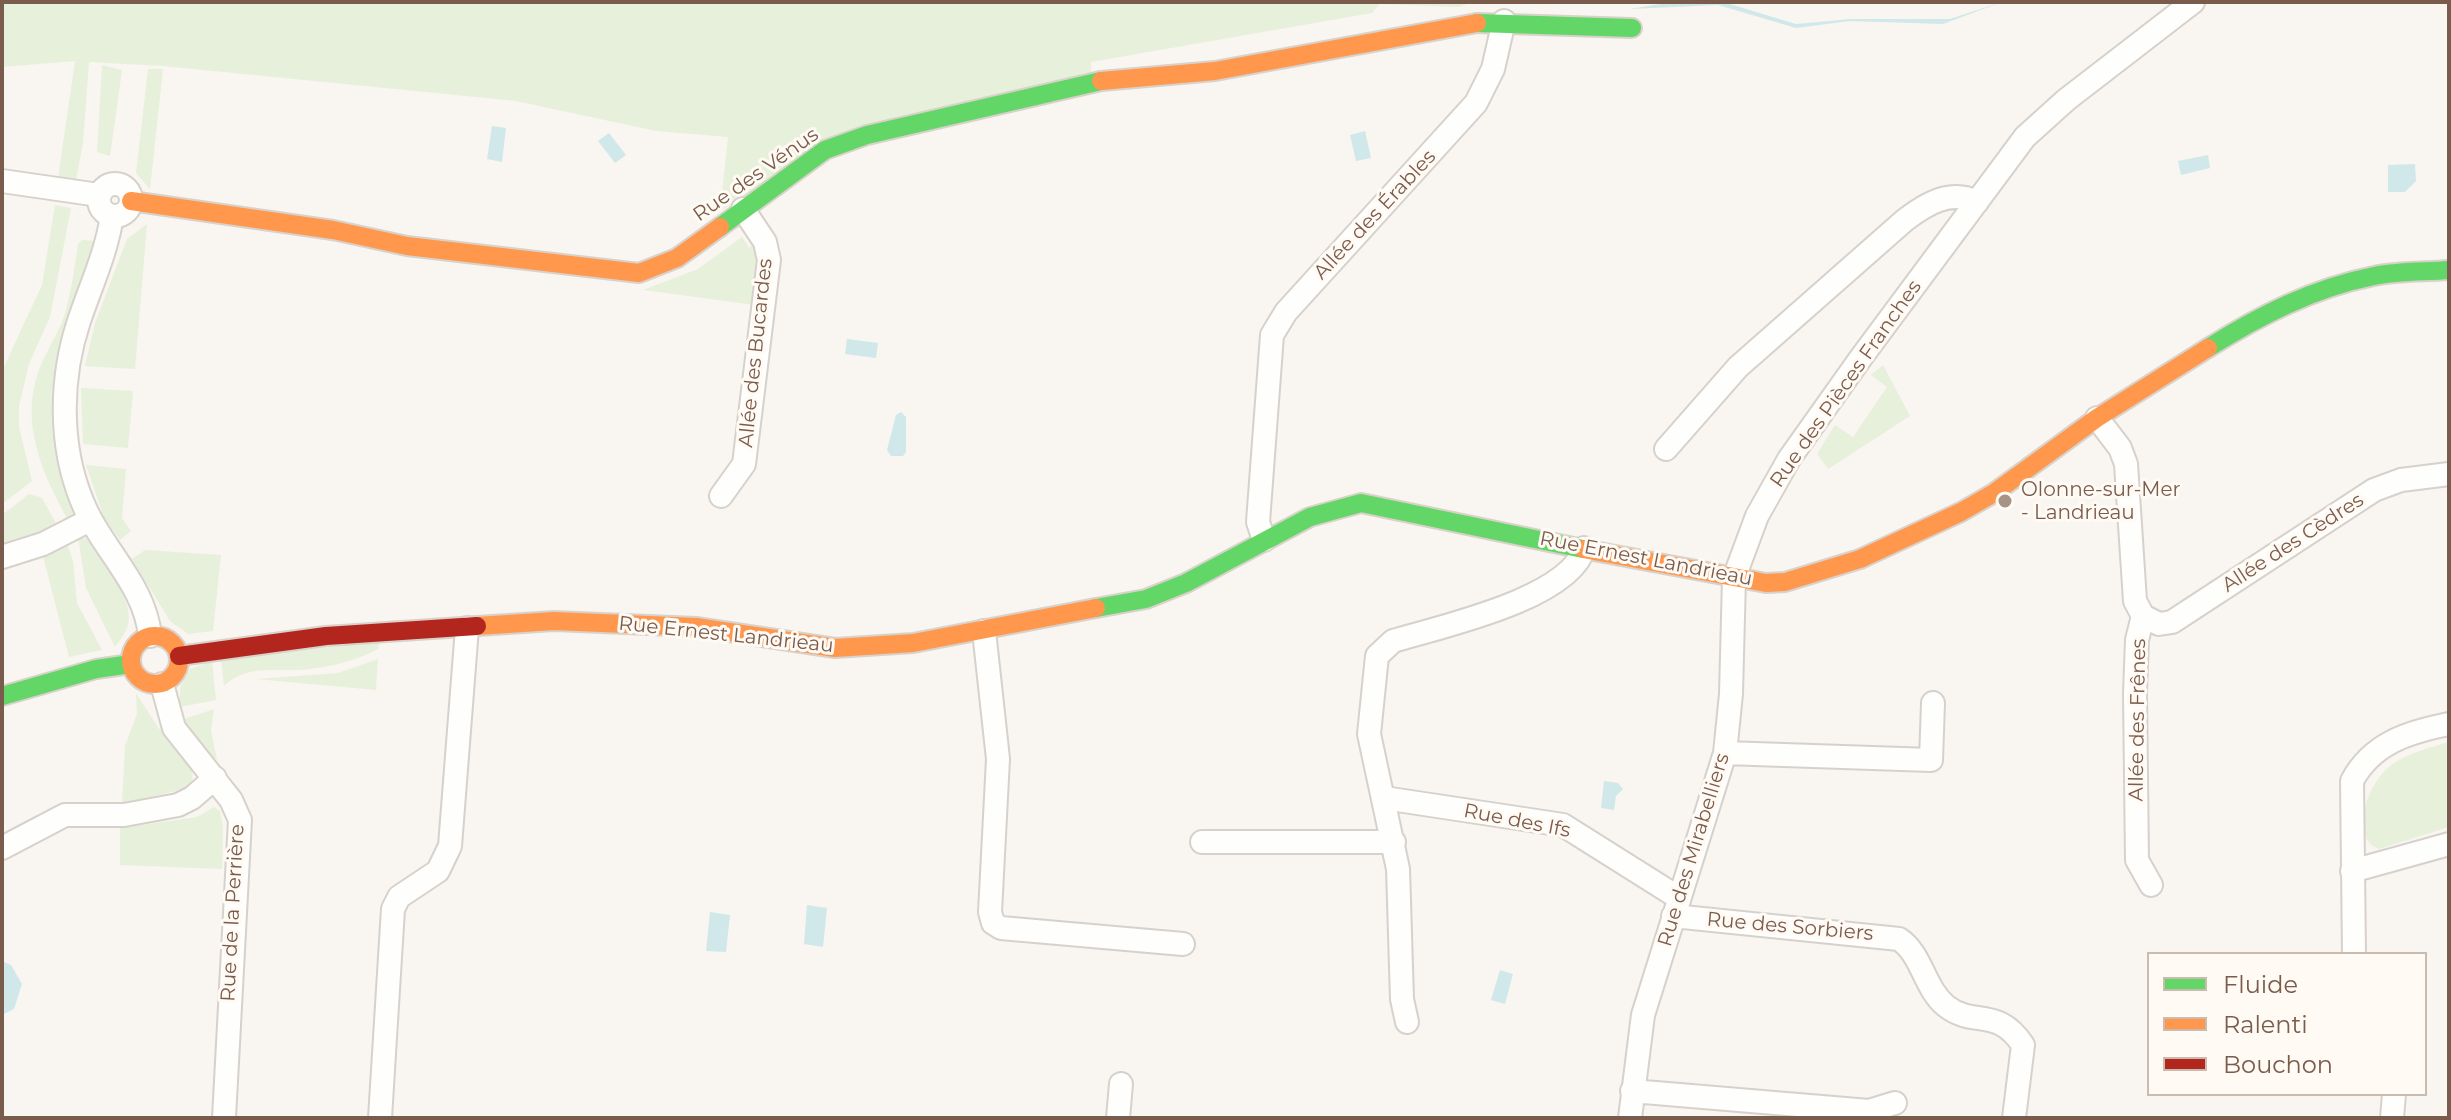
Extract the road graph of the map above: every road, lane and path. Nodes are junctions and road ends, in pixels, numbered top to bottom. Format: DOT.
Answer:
graph roads {
  1 [pos="2193,2"];
  2 [pos="1504,21"];
  3 [pos="1632,28"];
  4 [pos="2,181"];
  5 [pos="99,195"];
  6 [pos="131,201"];
  7 [pos="1977,202"];
  8 [pos="743,209"];
  9 [pos="111,227"];
  10 [pos="2449,270"];
  11 [pos="2097,418"];
  12 [pos="1666,449"];
  13 [pos="2449,474"];
  14 [pos="721,496"];
  15 [pos="90,520"];
  16 [pos="1264,540"];
  17 [pos="1584,548"];
  18 [pos="2,557"];
  19 [pos="1734,578"];
  20 [pos="2143,616"];
  21 [pos="467,628"];
  22 [pos="984,631"];
  23 [pos="150,636"];
  24 [pos="179,656"];
  25 [pos="131,664"];
  26 [pos="162,684"];
  27 [pos="2,696"];
  28 [pos="1933,703"];
  29 [pos="2449,724"];
  30 [pos="1725,753"];
  31 [pos="215,778"];
  32 [pos="1384,798"];
  33 [pos="1202,842"];
  34 [pos="1394,842"];
  35 [pos="2449,844"];
  36 [pos="2,848"];
  37 [pos="2352,871"];
  38 [pos="2151,885"];
  39 [pos="1676,907"];
  40 [pos="1183,944"];
  41 [pos="2352,948"];
  42 [pos="1407,1022"];
  43 [pos="1121,1084"];
  44 [pos="1632,1091"];
  45 [pos="2394,1096"];
  46 [pos="1895,1103"];
  47 [pos="224,1118"];
  48 [pos="380,1118"];
  49 [pos="1118,1118"];
  50 [pos="1630,1118"];
  51 [pos="2014,1118"];
  52 [pos="2392,1118"];
  1 -- 7 [label="street, Rue des Pièces Franches"];
  2 -- 3 [label="street"];
  2 -- 8 [label="street, Rue des Vénus"];
  2 -- 16 [label="street, Allée des Érables"];
  4 -- 5 [label="street"];
  5 -- 6 [label="street"];
  5 -- 9 [label="street"];
  6 -- 8 [label="street, Rue des Vénus"];
  6 -- 9 [label="street"];
  7 -- 12 [label="street"];
  7 -- 19 [label="street, Rue des Pièces Franches"];
  8 -- 14 [label="street, Allée des Bucardes"];
  9 -- 15 [label="street"];
  10 -- 11 [label="street, Rue Ernest Landrieau"];
  11 -- 19 [label="street, Rue Ernest Landrieau"];
  11 -- 20 [label="street, Allée des Frênes"];
  13 -- 20 [label="street, Allée des Cèdres"];
  15 -- 18 [label="street"];
  15 -- 23 [label="street"];
  16 -- 17 [label="street, Rue Ernest Landrieau"];
  16 -- 22 [label="street, Rue Ernest Landrieau"];
  17 -- 19 [label="street, Rue Ernest Landrieau"];
  17 -- 32 [label="street"];
  19 -- 30 [label="street, Rue des Mirabelliers"];
  20 -- 38 [label="street, Allée des Frênes"];
  21 -- 22 [label="street, Rue Ernest Landrieau"];
  21 -- 24 [label="street, Rue Ernest Landrieau"];
  21 -- 48 [label="street"];
  22 -- 40 [label="street"];
  23 -- 24 [label="street"];
  23 -- 25 [label="street"];
  24 -- 26 [label="street"];
  25 -- 26 [label="street"];
  25 -- 27 [label="street"];
  26 -- 31 [label="street, Rue de la Perrière"];
  28 -- 30 [label="street"];
  29 -- 37 [label="street"];
  30 -- 39 [label="street, Rue des Mirabelliers"];
  31 -- 36 [label="street"];
  31 -- 47 [label="street, Rue de la Perrière"];
  32 -- 34 [label="street"];
  32 -- 39 [label="street, Rue des Ifs"];
  33 -- 34 [label="street"];
  34 -- 42 [label="street"];
  35 -- 37 [label="street"];
  37 -- 41 [label="street"];
  39 -- 44 [label="street, Rue des Mirabelliers"];
  39 -- 51 [label="street, Rue des Sorbiers"];
  43 -- 49 [label="street"];
  44 -- 46 [label="street"];
  44 -- 50 [label="street, Rue des Mirabelliers"];
  45 -- 52 [label="street"];
}
